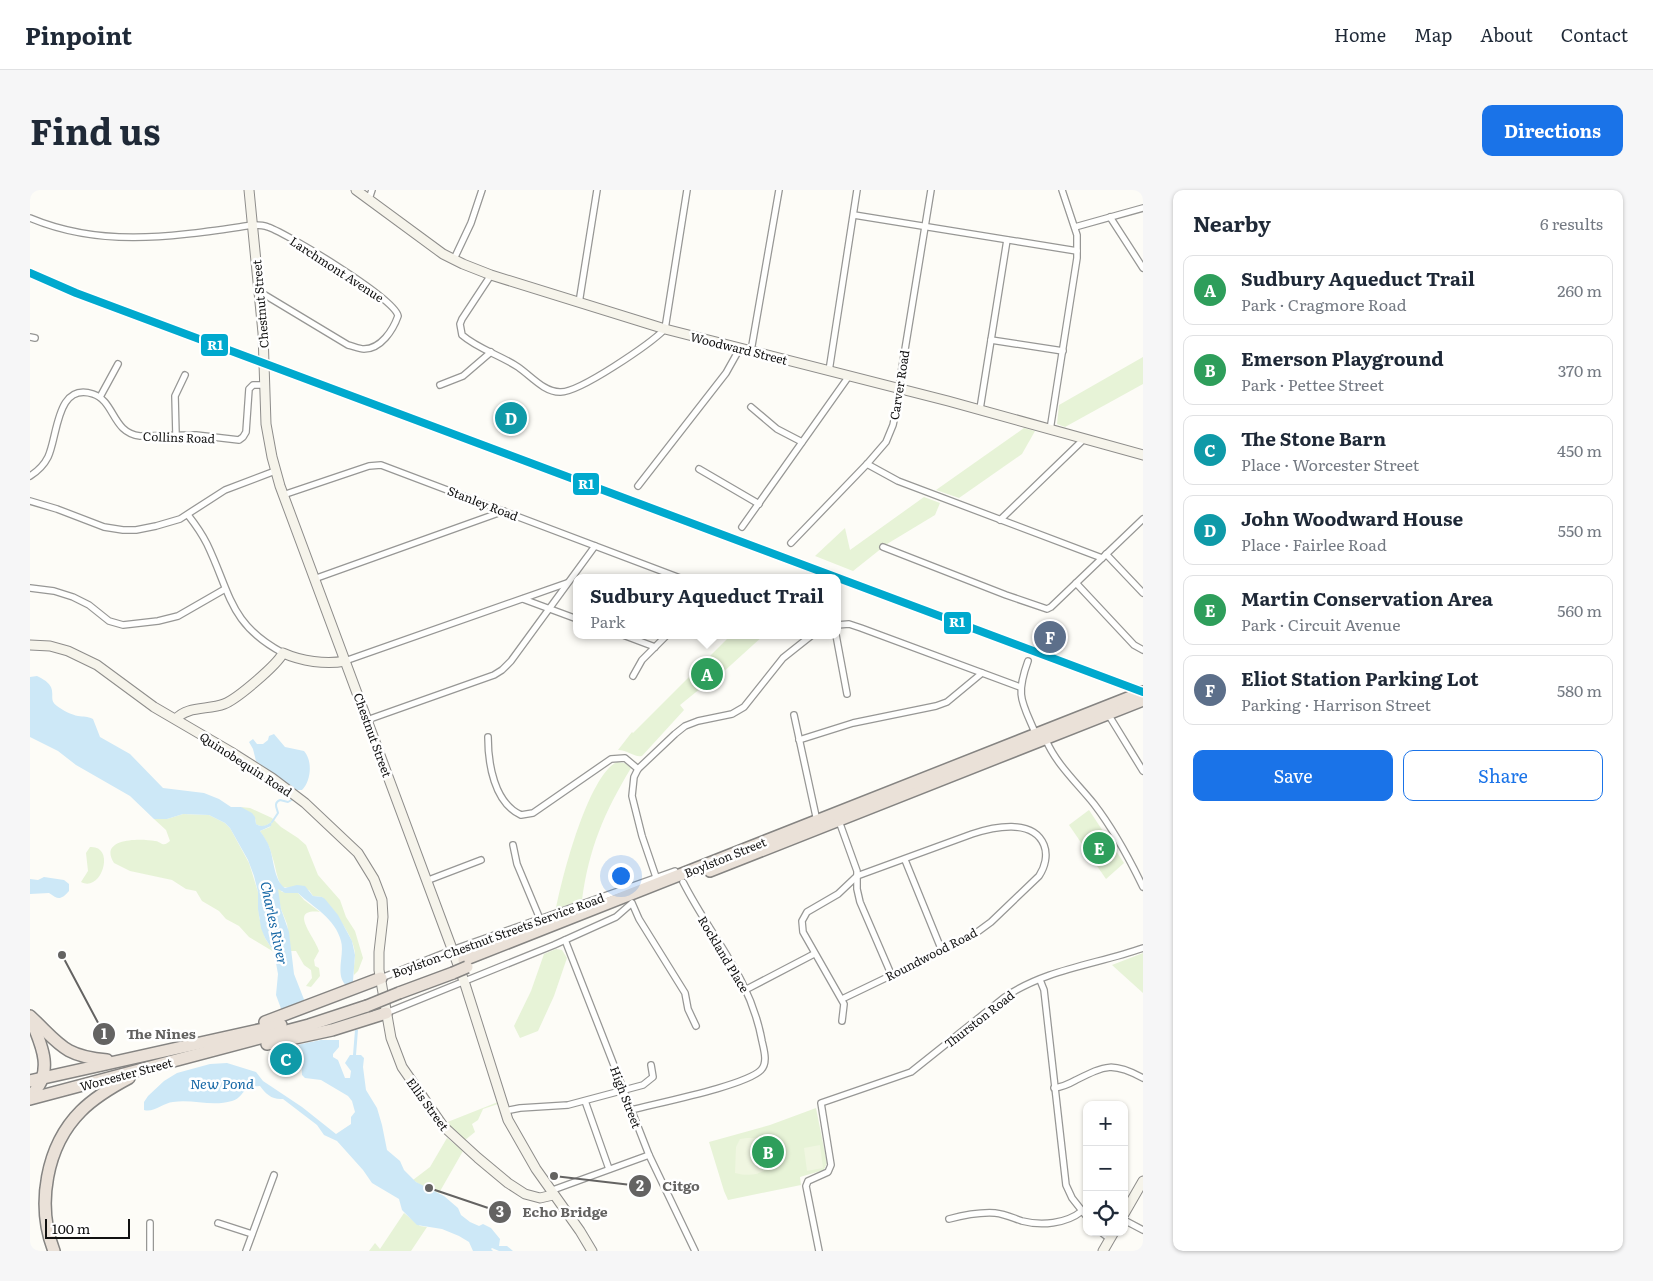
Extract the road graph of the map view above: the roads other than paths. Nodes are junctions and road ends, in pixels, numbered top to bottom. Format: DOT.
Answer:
graph roads {
  1 [pos="249,190"];
  2 [pos="356,190"];
  3 [pos="372,190"];
  4 [pos="482,190"];
  5 [pos="597,190"];
  6 [pos="687,190"];
  7 [pos="779,190"];
  8 [pos="857,190"];
  9 [pos="931,190"];
  10 [pos="1062,190"];
  11 [pos="369,199"];
  12 [pos="1143,208"];
  13 [pos="854,215"];
  14 [pos="30,218"];
  15 [pos="1110,218"];
  16 [pos="253,225"];
  17 [pos="925,227"];
  18 [pos="1075,227"];
  19 [pos="1007,240"];
  20 [pos="1077,251"];
  21 [pos="454,259"];
  22 [pos="1143,268"];
  23 [pos="491,274"];
  24 [pos="260,292"];
  25 [pos="579,303"];
  26 [pos="664,329"];
  27 [pos="991,340"];
  28 [pos="740,348"];
  29 [pos="751,351"];
  30 [pos="1063,351"];
  31 [pos="491,352"];
  32 [pos="118,364"];
  33 [pos="829,371"];
  34 [pos="185,375"];
  35 [pos="849,376"];
  36 [pos="264,384"];
  37 [pos="440,385"];
  38 [pos="900,389"];
  39 [pos="100,397"];
  40 [pos="751,407"];
  41 [pos="980,409"];
  42 [pos="1050,430"];
  43 [pos="176,435"];
  44 [pos="1084,439"];
  45 [pos="802,442"];
  46 [pos="1143,455"];
  47 [pos="868,464"];
  48 [pos="699,469"];
  49 [pos="275,471"];
  50 [pos="30,476"];
  51 [pos="638,486"];
  52 [pos="284,495"];
  53 [pos="30,501"];
  54 [pos="759,504"];
  55 [pos="504,511"];
  56 [pos="188,514"];
  57 [pos="1000,520"];
  58 [pos="1143,520"];
  59 [pos="742,527"];
  60 [pos="791,543"];
  61 [pos="595,546"];
  62 [pos="883,548"];
  63 [pos="1104,556"];
  64 [pos="575,574"];
  65 [pos="669,574"];
  66 [pos="573,576"];
  67 [pos="314,579"];
  68 [pos="568,583"];
  69 [pos="1076,583"];
  70 [pos="30,588"];
  71 [pos="225,589"];
  72 [pos="1143,593"];
  73 [pos="523,599"];
  74 [pos="550,609"];
  75 [pos="573,617"];
  76 [pos="841,625"];
  77 [pos="634,639"];
  78 [pos="663,639"];
  79 [pos="807,639"];
  80 [pos="837,639"];
  81 [pos="30,645"];
  82 [pos="655,647"];
  83 [pos="1143,650"];
  84 [pos="283,653"];
  85 [pos="345,661"];
  86 [pos="1028,661"];
  87 [pos="982,673"];
  88 [pos="634,676"];
  89 [pos="1020,687"];
  90 [pos="1143,692"];
  91 [pos="847,694"];
  92 [pos="1143,700"];
  93 [pos="1108,714"];
  94 [pos="794,715"];
  95 [pos="176,719"];
  96 [pos="367,720"];
  97 [pos="488,737"];
  98 [pos="1041,737"];
  99 [pos="799,740"];
  100 [pos="638,769"];
  101 [pos="1142,769"];
  102 [pos="817,821"];
  103 [pos="839,821"];
  104 [pos="513,845"];
  105 [pos="729,855"];
  106 [pos="481,860"];
  107 [pos="905,860"];
  108 [pos="857,876"];
  109 [pos="656,877"];
  110 [pos="426,880"];
  111 [pos="683,882"];
  112 [pos="1143,887"];
  113 [pos="632,903"];
  114 [pos="540,919"];
  115 [pos="565,940"];
  116 [pos="1143,948"];
  117 [pos="452,950"];
  118 [pos="942,951"];
  119 [pos="814,954"];
  120 [pos="465,964"];
  121 [pos="891,974"];
  122 [pos="381,978"];
  123 [pos="1040,980"];
  124 [pos="464,981"];
  125 [pos="746,989"];
  126 [pos="842,999"];
  127 [pos="386,1013"];
  128 [pos="30,1017"];
  129 [pos="308,1021"];
  130 [pos="842,1021"];
  131 [pos="696,1026"];
  132 [pos="284,1028"];
  133 [pos="119,1060"];
  134 [pos="651,1065"];
  135 [pos="148,1068"];
  136 [pos="43,1078"];
  137 [pos="1143,1078"];
  138 [pos="30,1082"];
  139 [pos="1054,1088"];
  140 [pos="623,1091"];
  141 [pos="30,1097"];
  142 [pos="585,1101"];
  143 [pos="631,1110"];
  144 [pos="505,1111"];
  145 [pos="649,1155"];
  146 [pos="609,1170"];
  147 [pos="274,1175"];
  148 [pos="1143,1181"];
  149 [pos="552,1193"];
  150 [pos="1128,1207"];
  151 [pos="1082,1211"];
  152 [pos="949,1219"];
  153 [pos="1128,1222"];
  154 [pos="218,1223"];
  155 [pos="150,1224"];
  156 [pos="1143,1230"];
  157 [pos="252,1234"];
  158 [pos="1112,1236"];
  159 [pos="54,1251"];
  160 [pos="150,1251"];
  161 [pos="246,1251"];
  162 [pos="592,1251"];
  163 [pos="695,1251"];
  164 [pos="820,1251"];
  165 [pos="1103,1251"];
  1 -- 16 [label="main road, Chestnut Street"];
  2 -- 11 [label="main road, Woodward Street"];
  3 -- 11 [label="street"];
  4 -- 21 [label="street"];
  5 -- 25 [label="street"];
  6 -- 26 [label="street"];
  7 -- 29 [label="street"];
  8 -- 13 [label="street"];
  9 -- 17 [label="street, Carver Road"];
  10 -- 18 [label="street"];
  11 -- 21 [label="main road, Woodward Street"];
  12 -- 15 [label="street"];
  13 -- 17 [label="street"];
  13 -- 33 [label="street"];
  14 -- 16 [label="street"];
  15 -- 18 [label="street"];
  15 -- 22 [label="street"];
  16 -- 24 [label="main road, Chestnut Street"];
  16 -- 24 [label="street, Larchmont Avenue"];
  17 -- 19 [label="street"];
  17 -- 38 [label="street, Carver Road"];
  18 -- 20 [label="street"];
  19 -- 20 [label="street"];
  19 -- 27 [label="street"];
  20 -- 30 [label="street"];
  21 -- 23 [label="main road, Woodward Street"];
  23 -- 25 [label="main road, Woodward Street"];
  23 -- 31 [label="street"];
  24 -- 36 [label="main road, Chestnut Street"];
  25 -- 26 [label="main road, Woodward Street"];
  26 -- 28 [label="main road, Woodward Street"];
  26 -- 31 [label="street"];
  27 -- 30 [label="street"];
  27 -- 41 [label="street"];
  28 -- 29 [label="main road, Woodward Street"];
  28 -- 51 [label="street"];
  29 -- 33 [label="main road, Woodward Street"];
  30 -- 42 [label="street"];
  31 -- 37 [label="street"];
  32 -- 39 [label="street"];
  33 -- 35 [label="main road, Woodward Street"];
  34 -- 43 [label="street"];
  35 -- 38 [label="main road, Woodward Street"];
  35 -- 45 [label="street"];
  36 -- 43 [label="street, Collins Road"];
  36 -- 49 [label="main road, Chestnut Street"];
  38 -- 41 [label="main road, Woodward Street"];
  38 -- 47 [label="street, Carver Road"];
  39 -- 43 [label="street, Collins Road"];
  39 -- 50 [label="street"];
  40 -- 45 [label="street"];
  41 -- 42 [label="main road, Woodward Street"];
  42 -- 44 [label="main road, Woodward Street"];
  44 -- 46 [label="main road, Woodward Street"];
  44 -- 57 [label="street"];
  45 -- 54 [label="street"];
  47 -- 57 [label="street"];
  47 -- 60 [label="street, Carver Road"];
  48 -- 54 [label="street"];
  49 -- 52 [label="main road, Chestnut Street"];
  49 -- 56 [label="street"];
  52 -- 55 [label="street, Stanley Road"];
  52 -- 67 [label="main road, Chestnut Street"];
  53 -- 56 [label="street"];
  54 -- 59 [label="street"];
  55 -- 61 [label="street, Stanley Road"];
  55 -- 67 [label="street"];
  56 -- 71 [label="street"];
  57 -- 63 [label="street"];
  58 -- 63 [label="street"];
  61 -- 64 [label="street"];
  61 -- 65 [label="street, Stanley Road"];
  62 -- 69 [label="street"];
  63 -- 69 [label="street"];
  63 -- 72 [label="street"];
  66 -- 68 [label="street"];
  67 -- 85 [label="main road, Chestnut Street"];
  68 -- 73 [label="street"];
  68 -- 74 [label="street"];
  69 -- 83 [label="street"];
  70 -- 71 [label="street"];
  71 -- 84 [label="street"];
  73 -- 74 [label="street"];
  73 -- 85 [label="street"];
  74 -- 75 [label="street"];
  74 -- 96 [label="street"];
  76 -- 87 [label="street"];
  77 -- 82 [label="street"];
  78 -- 82 [label="street"];
  79 -- 100 [label="street"];
  80 -- 91 [label="street"];
  81 -- 95 [label="main road, Quinobequin Road"];
  82 -- 88 [label="street"];
  84 -- 85 [label="main road"];
  84 -- 95 [label="main road"];
  85 -- 96 [label="main road, Chestnut Street"];
  86 -- 89 [label="street"];
  87 -- 89 [label="street"];
  87 -- 99 [label="street"];
  89 -- 98 [label="street"];
  90 -- 98 [label="highway, Boylston Street"];
  92 -- 93 [label="highway, Boylston Street"];
  93 -- 98 [label="highway, Boylston Street"];
  93 -- 101 [label="street"];
  94 -- 99 [label="street"];
  95 -- 122 [label="main road, Quinobequin Road"];
  96 -- 110 [label="main road, Chestnut Street"];
  97 -- 100 [label="street"];
  98 -- 102 [label="highway, Boylston Street"];
  98 -- 103 [label="highway, Boylston Street"];
  98 -- 112 [label="street"];
  99 -- 102 [label="street"];
  100 -- 109 [label="street"];
  102 -- 105 [label="highway, Boylston Street"];
  103 -- 108 [label="street"];
  103 -- 111 [label="highway, Boylston Street"];
  104 -- 114 [label="street"];
  105 -- 109 [label="street, Boylston-Chestnut Streets Service Road"];
  105 -- 120 [label="highway, Boylston Street"];
  106 -- 110 [label="street"];
  107 -- 108 [label="street, Roundwood Road"];
  107 -- 118 [label="street"];
  107 -- 118 [label="street, Roundwood Road"];
  108 -- 119 [label="street"];
  108 -- 121 [label="street"];
  109 -- 114 [label="street, Boylston-Chestnut Streets Service Road"];
  110 -- 117 [label="main road, Chestnut Street"];
  111 -- 113 [label="highway, Boylston Street"];
  111 -- 125 [label="street, Rockland Place"];
  113 -- 115 [label="street, Boylston-Chestnut Streets Service Road"];
  113 -- 120 [label="highway, Boylston Street"];
  113 -- 131 [label="street"];
  114 -- 117 [label="street, Boylston-Chestnut Streets Service Road"];
  115 -- 124 [label="street, Boylston-Chestnut Streets Service Road"];
  115 -- 140 [label="street, High Street"];
  116 -- 123 [label="street, Thurston Road"];
  117 -- 122 [label="street, Boylston-Chestnut Streets Service Road"];
  117 -- 124 [label="main road, Chestnut Street"];
  118 -- 121 [label="street, Roundwood Road"];
  119 -- 125 [label="street"];
  119 -- 126 [label="street"];
  120 -- 129 [label="highway, Boylston Street"];
  121 -- 126 [label="street, Roundwood Road"];
  122 -- 127 [label="main road, Quinobequin Road"];
  122 -- 129 [label="highway"];
  123 -- 139 [label="street"];
  123 -- 164 [label="street, Thurston Road"];
  124 -- 127 [label="street, Boylston-Chestnut Streets Service Road"];
  124 -- 144 [label="main road, Chestnut Street"];
  125 -- 143 [label="street, Rockland Place"];
  126 -- 130 [label="street"];
  127 -- 129 [label="highway"];
  127 -- 149 [label="main road, Ellis Street"];
  128 -- 133 [label="highway"];
  128 -- 136 [label="highway"];
  129 -- 132 [label="highway, Worcester Street"];
  129 -- 132 [label="highway"];
  132 -- 133 [label="highway, Worcester Street"];
  132 -- 135 [label="highway, Worcester Street"];
  133 -- 136 [label="highway, Worcester Street"];
  134 -- 140 [label="street"];
  135 -- 141 [label="highway, Worcester Street"];
  135 -- 159 [label="highway"];
  136 -- 138 [label="highway, Worcester Street"];
  136 -- 141 [label="highway"];
  137 -- 139 [label="street"];
  139 -- 151 [label="street"];
  140 -- 142 [label="street"];
  140 -- 143 [label="street, High Street"];
  142 -- 144 [label="street"];
  142 -- 146 [label="street"];
  143 -- 145 [label="street, High Street"];
  144 -- 149 [label="main road, Chestnut Street"];
  145 -- 146 [label="street"];
  145 -- 163 [label="street, High Street"];
  146 -- 149 [label="street"];
  147 -- 157 [label="street"];
  148 -- 150 [label="main road"];
  149 -- 162 [label="main road, Chestnut Street"];
  151 -- 152 [label="street"];
  153 -- 156 [label="street"];
  154 -- 157 [label="street"];
  155 -- 160 [label="street"];
  157 -- 161 [label="street"];
  158 -- 165 [label="main road"];
}
